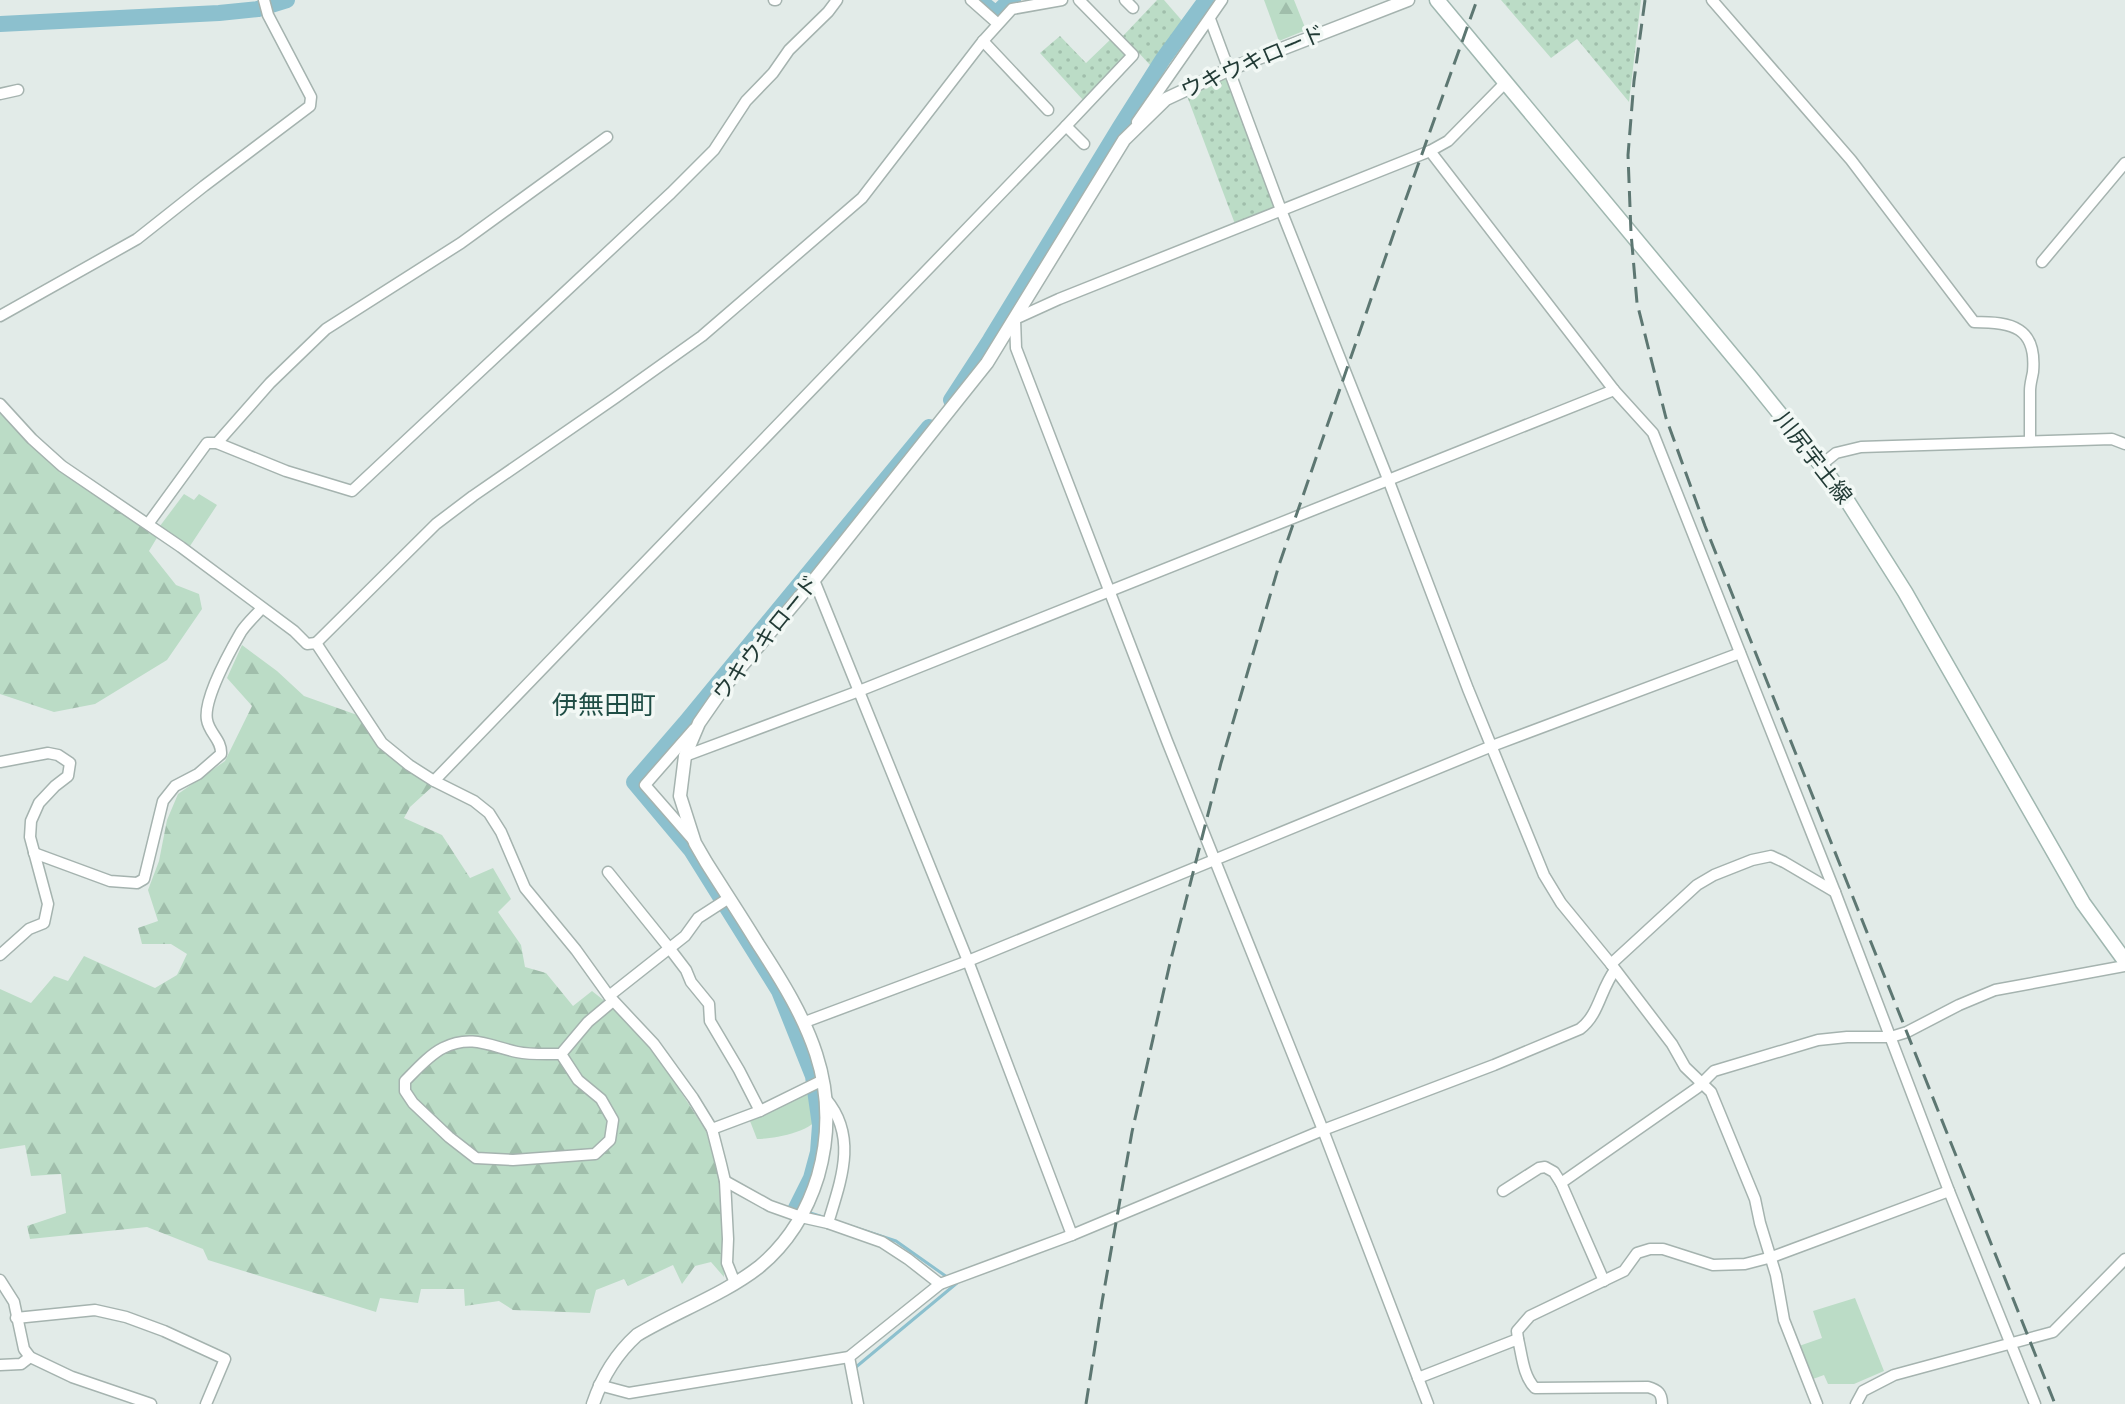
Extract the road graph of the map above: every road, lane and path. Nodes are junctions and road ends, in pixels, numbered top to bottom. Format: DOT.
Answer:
graph roads {
  1 [pos="264,0"];
  2 [pos="837,0"];
  3 [pos="971,0"];
  4 [pos="1062,0"];
  5 [pos="1079,0"];
  6 [pos="1222,0"];
  7 [pos="1408,0"];
  8 [pos="1437,0"];
  9 [pos="1712,0"];
  10 [pos="1210,19"];
  11 [pos="997,23"];
  12 [pos="983,41"];
  13 [pos="1230,69"];
  14 [pos="1505,83"];
  15 [pos="18,90"];
  16 [pos="0,94"];
  17 [pos="1048,110"];
  18 [pos="1066,126"];
  19 [pos="607,137"];
  20 [pos="1124,140"];
  21 [pos="1084,144"];
  22 [pos="1430,151"];
  23 [pos="2125,163"];
  24 [pos="1281,210"];
  25 [pos="2042,262"];
  26 [pos="0,316"];
  27 [pos="1015,319"];
  28 [pos="1614,390"];
  29 [pos="0,404"];
  30 [pos="2030,441"];
  31 [pos="217,443"];
  32 [pos="2124,443"];
  33 [pos="2125,456"];
  34 [pos="1821,465"];
  35 [pos="1388,479"];
  36 [pos="148,524"];
  37 [pos="814,580"];
  38 [pos="1109,590"];
  39 [pos="262,608"];
  40 [pos="316,643"];
  41 [pos="1740,653"];
  42 [pos="859,691"];
  43 [pos="699,723"];
  44 [pos="1492,746"];
  45 [pos="685,756"];
  46 [pos="0,762"];
  47 [pos="434,781"];
  48 [pos="695,843"];
  49 [pos="34,853"];
  50 [pos="1214,861"];
  51 [pos="608,872"];
  52 [pos="1835,892"];
  53 [pos="729,898"];
  54 [pos="670,949"];
  55 [pos="0,955"];
  56 [pos="968,961"];
  57 [pos="2125,964"];
  58 [pos="1613,967"];
  59 [pos="611,998"];
  60 [pos="805,1022"];
  61 [pos="1891,1037"];
  62 [pos="561,1054"];
  63 [pos="823,1080"];
  64 [pos="1701,1082"];
  65 [pos="826,1099"];
  66 [pos="760,1111"];
  67 [pos="712,1129"];
  68 [pos="1323,1130"];
  69 [pos="725,1181"];
  70 [pos="1561,1183"];
  71 [pos="1503,1191"];
  72 [pos="1949,1191"];
  73 [pos="801,1217"];
  74 [pos="828,1223"];
  75 [pos="1072,1235"];
  76 [pos="1772,1257"];
  77 [pos="2125,1259"];
  78 [pos="0,1280"];
  79 [pos="1604,1281"];
  80 [pos="735,1283"];
  81 [pos="940,1284"];
  82 [pos="16,1318"];
  83 [pos="1518,1339"];
  84 [pos="2011,1344"];
  85 [pos="30,1357"];
  86 [pos="849,1357"];
  87 [pos="0,1365"];
  88 [pos="1418,1378"];
  89 [pos="599,1385"];
  90 [pos="127,1400"];
  91 [pos="151,1404"];
  92 [pos="206,1404"];
  93 [pos="593,1404"];
  94 [pos="858,1404"];
  95 [pos="1428,1404"];
  96 [pos="1662,1404"];
  97 [pos="1817,1404"];
  98 [pos="1856,1404"];
  99 [pos="2035,1404"];
  1 -- 26 [label="street"];
  2 -- 31 [label="street"];
  3 -- 11 [label="street"];
  4 -- 11 [label="street"];
  5 -- 18 [label="street"];
  6 -- 10 [label="street"];
  7 -- 13 [label="street, ウキウキロード"];
  8 -- 14 [label="main road, 川尻宇土線"];
  9 -- 30 [label="street"];
  10 -- 13 [label="street"];
  10 -- 20 [label="street"];
  11 -- 12 [label="street"];
  12 -- 17 [label="street"];
  12 -- 40 [label="street"];
  13 -- 20 [label="street, ウキウキロード"];
  13 -- 24 [label="street"];
  14 -- 22 [label="street"];
  14 -- 34 [label="main road, 川尻宇土線"];
  15 -- 16 [label="street"];
  18 -- 21 [label="street"];
  18 -- 47 [label="street"];
  19 -- 31 [label="street"];
  20 -- 27 [label="street, ウキウキロード"];
  22 -- 24 [label="street"];
  22 -- 28 [label="street"];
  23 -- 25 [label="street"];
  24 -- 27 [label="street"];
  24 -- 35 [label="street"];
  27 -- 37 [label="street, ウキウキロード"];
  27 -- 38 [label="street"];
  28 -- 35 [label="street"];
  28 -- 41 [label="street"];
  29 -- 36 [label="street"];
  30 -- 32 [label="street"];
  30 -- 34 [label="street"];
  31 -- 36 [label="street"];
  32 -- 33 [label="street"];
  34 -- 57 [label="main road, 川尻宇土線"];
  35 -- 38 [label="street"];
  35 -- 44 [label="street"];
  36 -- 39 [label="street"];
  37 -- 42 [label="street"];
  37 -- 43 [label="street, ウキウキロード"];
  38 -- 42 [label="street"];
  38 -- 50 [label="street"];
  39 -- 40 [label="street"];
  39 -- 49 [label="street"];
  40 -- 47 [label="street"];
  41 -- 44 [label="street"];
  41 -- 52 [label="street"];
  42 -- 45 [label="street"];
  42 -- 56 [label="street"];
  43 -- 45 [label="street, ウキウキロード"];
  43 -- 48 [label="street"];
  44 -- 50 [label="street"];
  44 -- 58 [label="street"];
  45 -- 48 [label="street, ウキウキロード"];
  46 -- 49 [label="street"];
  47 -- 59 [label="street"];
  48 -- 53 [label="street, ウキウキロード"];
  49 -- 55 [label="street"];
  50 -- 56 [label="street"];
  50 -- 68 [label="street"];
  51 -- 54 [label="street"];
  52 -- 58 [label="street"];
  52 -- 61 [label="street"];
  53 -- 54 [label="street"];
  53 -- 60 [label="street, ウキウキロード"];
  54 -- 59 [label="street"];
  54 -- 66 [label="street"];
  56 -- 60 [label="street"];
  56 -- 75 [label="street"];
  57 -- 61 [label="street"];
  58 -- 64 [label="street"];
  58 -- 68 [label="street"];
  59 -- 62 [label="street"];
  59 -- 67 [label="street"];
  60 -- 63 [label="street, ウキウキロード"];
  61 -- 64 [label="street"];
  61 -- 72 [label="street"];
  62 -- 62 [label="street"];
  63 -- 65 [label="street, ウキウキロード"];
  63 -- 66 [label="street"];
  64 -- 70 [label="street"];
  64 -- 76 [label="street"];
  65 -- 73 [label="street, ウキウキロード"];
  65 -- 74 [label="street"];
  66 -- 67 [label="street"];
  67 -- 69 [label="street"];
  68 -- 75 [label="street"];
  68 -- 88 [label="street"];
  69 -- 73 [label="street"];
  69 -- 80 [label="street"];
  70 -- 71 [label="street"];
  70 -- 79 [label="street"];
  72 -- 76 [label="street"];
  72 -- 84 [label="street"];
  73 -- 74 [label="street"];
  73 -- 80 [label="street, ウキウキロード"];
  74 -- 81 [label="street"];
  75 -- 81 [label="street"];
  76 -- 79 [label="street"];
  76 -- 97 [label="street"];
  77 -- 84 [label="street"];
  78 -- 82 [label="street"];
  79 -- 83 [label="street"];
  80 -- 89 [label="street, ウキウキロード"];
  81 -- 86 [label="street"];
  82 -- 85 [label="street"];
  82 -- 92 [label="street"];
  83 -- 88 [label="street"];
  83 -- 96 [label="street"];
  84 -- 98 [label="street"];
  84 -- 99 [label="street"];
  85 -- 87 [label="street"];
  85 -- 90 [label="street"];
  86 -- 89 [label="street"];
  86 -- 94 [label="street"];
  88 -- 95 [label="street"];
  89 -- 93 [label="street, ウキウキロード"];
  90 -- 91 [label="street"];
}
